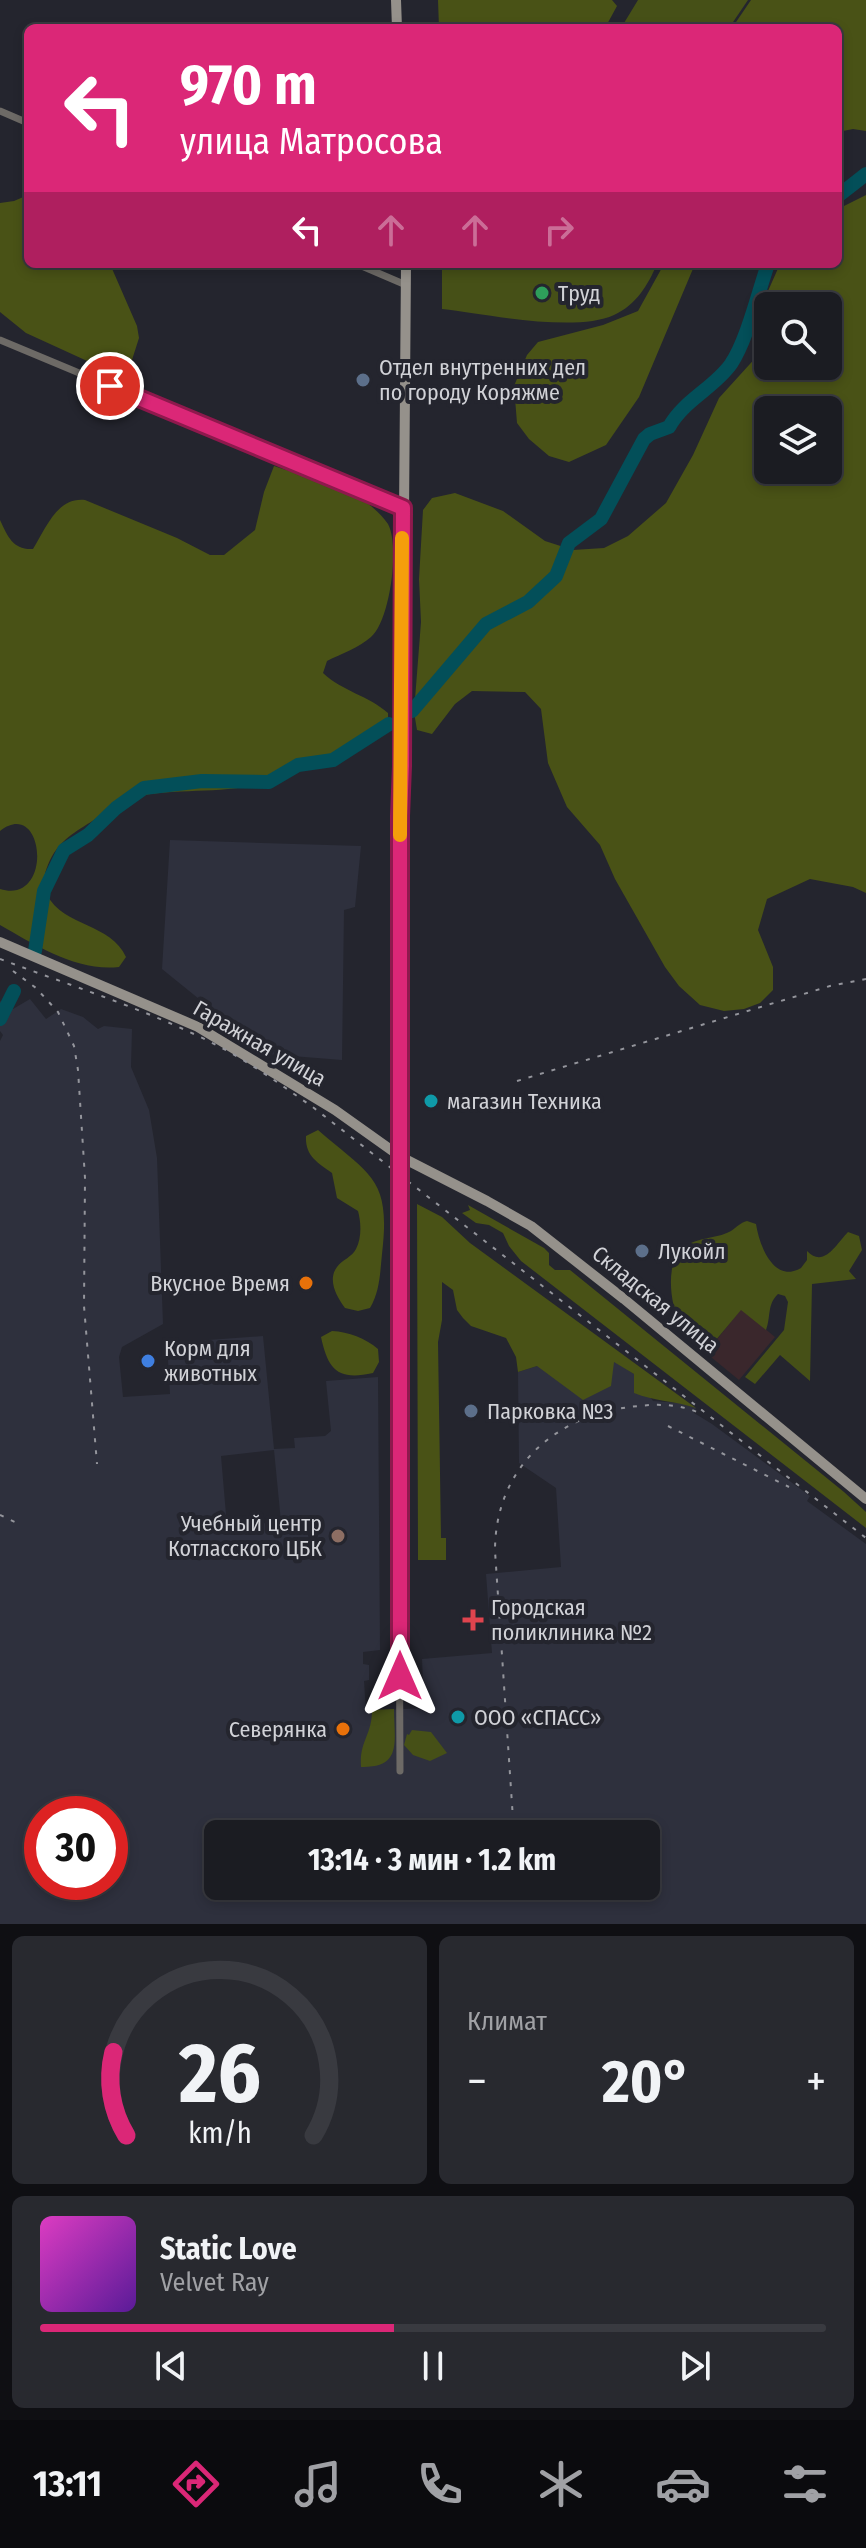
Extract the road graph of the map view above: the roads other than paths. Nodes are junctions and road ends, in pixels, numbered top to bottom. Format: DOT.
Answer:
graph roads {
  1 [pos="396,0"];
  2 [pos="397,24"];
  3 [pos="0,111"];
  4 [pos="24,121"];
  5 [pos="366,268"];
  6 [pos="406,268"];
  7 [pos="406,285"];
  8 [pos="0,340"];
  9 [pos="403,508"];
  10 [pos="0,942"];
  11 [pos="401,1157"];
  12 [pos="866,1499"];
  13 [pos="400,1771"];
  1 -- 2 [label="street"];
  3 -- 4 [label="street"];
  5 -- 7 [label="street"];
  6 -- 7 [label="street"];
  7 -- 9 [label="street"];
  8 -- 9 [label="street"];
  9 -- 11 [label="street"];
  10 -- 11 [label="street, Гаражная улица"];
  11 -- 12 [label="street, Складская улица"];
  11 -- 13 [label="street"];
}
